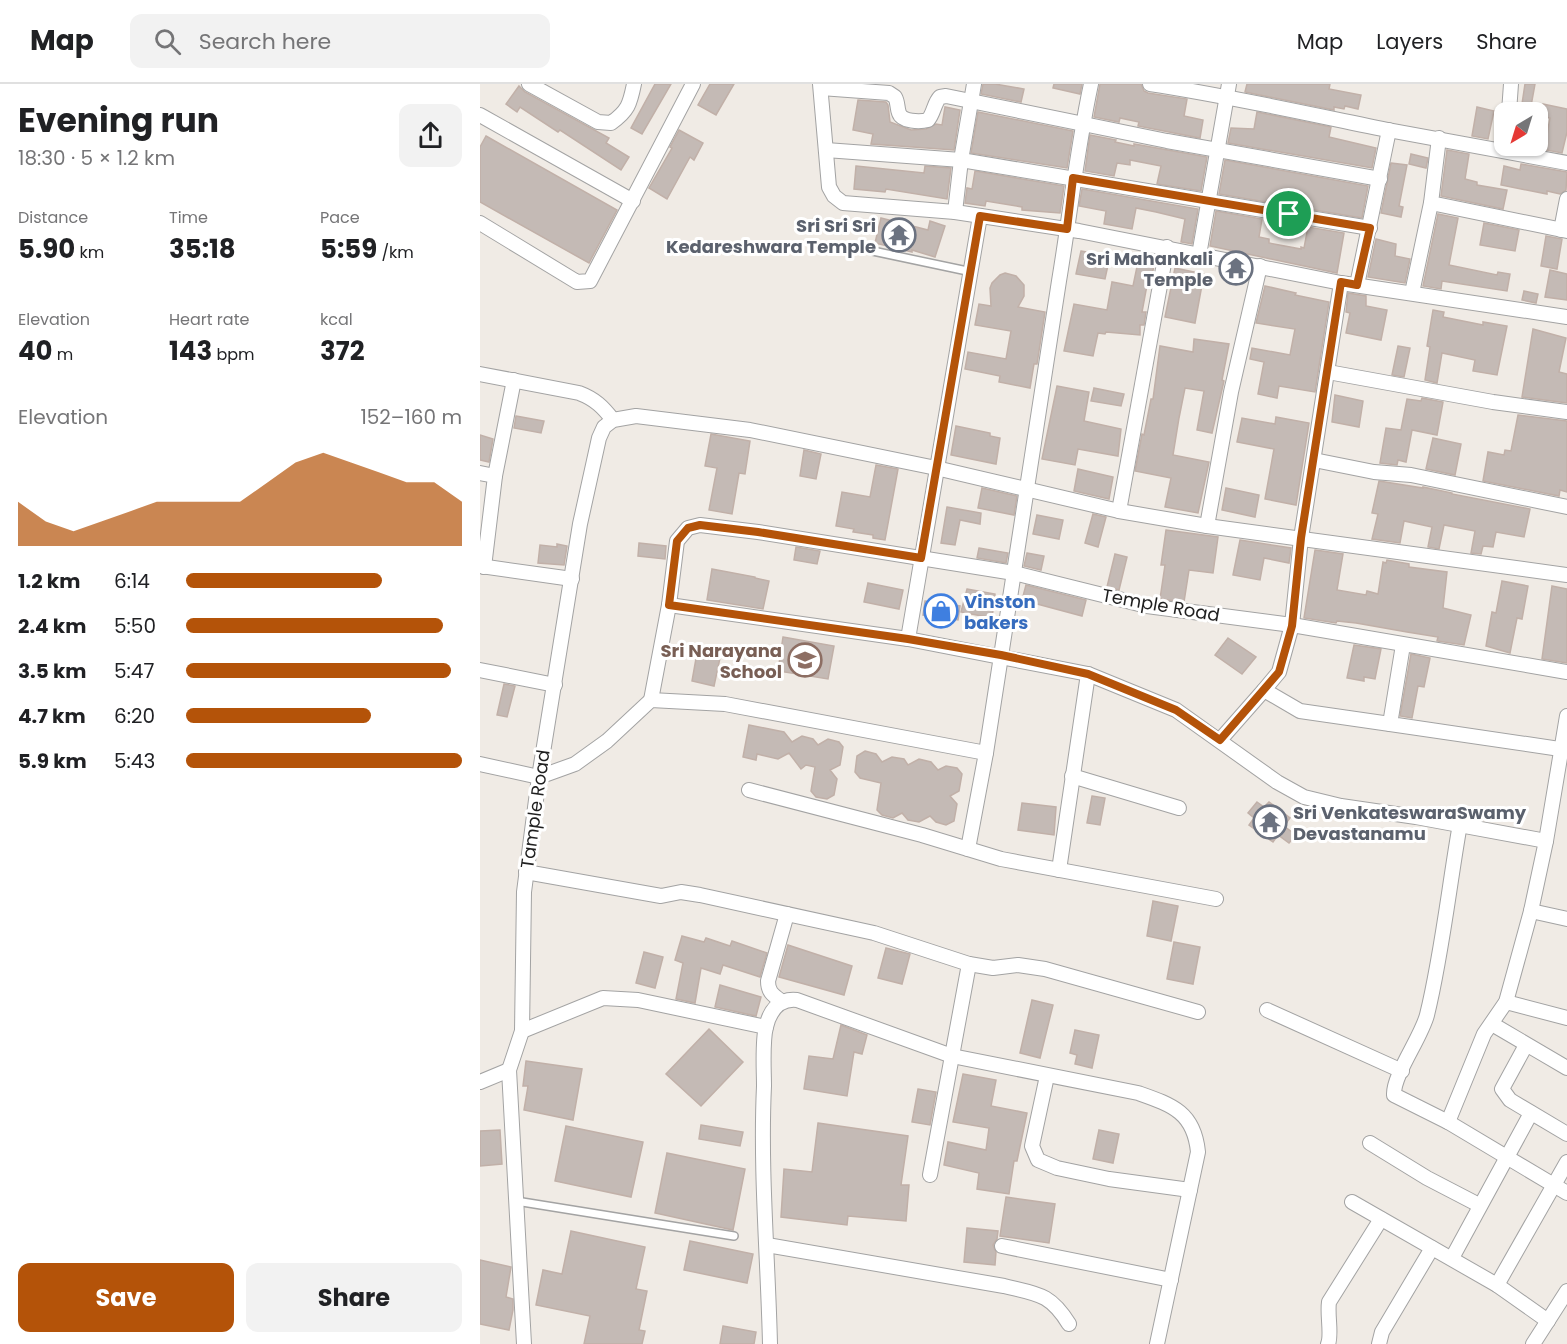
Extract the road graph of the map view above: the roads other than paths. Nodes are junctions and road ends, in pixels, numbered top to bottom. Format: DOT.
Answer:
graph roads {
  1 [pos="529,84"];
  2 [pos="555,84"];
  3 [pos="634,84"];
  4 [pos="693,84"];
  5 [pos="974,84"];
  6 [pos="1091,84"];
  7 [pos="1150,84"];
  8 [pos="1511,84"];
  9 [pos="820,86"];
  10 [pos="1228,90"];
  11 [pos="556,99"];
  12 [pos="970,101"];
  13 [pos="1510,102"];
  14 [pos="480,115"];
  15 [pos="1083,123"];
  16 [pos="1389,130"];
  17 [pos="1439,138"];
  18 [pos="1494,146"];
  19 [pos="1216,149"];
  20 [pos="826,150"];
  21 [pos="1539,156"];
  22 [pos="961,160"];
  23 [pos="1567,163"];
  24 [pos="1073,178"];
  25 [pos="1380,179"];
  26 [pos="1567,199"];
  27 [pos="1208,200"];
  28 [pos="633,201"];
  29 [pos="1431,203"];
  30 [pos="955,212"];
  31 [pos="980,216"];
  32 [pos="480,223"];
  33 [pos="1370,228"];
  34 [pos="1067,229"];
  35 [pos="1564,230"];
  36 [pos="1167,248"];
  37 [pos="868,250"];
  38 [pos="1199,255"];
  39 [pos="1260,266"];
  40 [pos="972,272"];
  41 [pos="1341,282"];
  42 [pos="1357,285"];
  43 [pos="1412,293"];
  44 [pos="1567,317"];
  45 [pos="1328,372"];
  46 [pos="480,374"];
  47 [pos="514,381"];
  48 [pos="1567,412"];
  49 [pos="613,420"];
  50 [pos="1314,460"];
  51 [pos="936,468"];
  52 [pos="480,473"];
  53 [pos="495,476"];
  54 [pos="1025,489"];
  55 [pos="1567,507"];
  56 [pos="1119,511"];
  57 [pos="1206,526"];
  58 [pos="1301,538"];
  59 [pos="921,558"];
  60 [pos="482,567"];
  61 [pos="1014,573"];
  62 [pos="1567,575"];
  63 [pos="572,579"];
  64 [pos="669,605"];
  65 [pos="1292,626"];
  66 [pos="908,639"];
  67 [pos="1403,645"];
  68 [pos="1001,655"];
  69 [pos="480,670"];
  70 [pos="1567,672"];
  71 [pos="1088,674"];
  72 [pos="555,685"];
  73 [pos="1264,690"];
  74 [pos="651,700"];
  75 [pos="1567,716"];
  76 [pos="1390,724"];
  77 [pos="1220,740"];
  78 [pos="1564,749"];
  79 [pos="986,753"];
  80 [pos="480,764"];
  81 [pos="1072,776"];
  82 [pos="539,777"];
  83 [pos="749,790"];
  84 [pos="1179,808"];
  85 [pos="1460,824"];
  86 [pos="1546,841"];
  87 [pos="968,849"];
  88 [pos="1059,870"];
  89 [pos="526,872"];
  90 [pos="1216,899"];
  91 [pos="1531,911"];
  92 [pos="787,914"];
  93 [pos="1567,919"];
  94 [pos="969,964"];
  95 [pos="781,1001"];
  96 [pos="1506,1002"];
  97 [pos="1267,1010"];
  98 [pos="1198,1012"];
  99 [pos="1567,1018"];
  100 [pos="1492,1024"];
  101 [pos="766,1027"];
  102 [pos="522,1031"];
  103 [pos="1526,1045"];
  104 [pos="952,1056"];
  105 [pos="1567,1068"];
  106 [pos="509,1070"];
  107 [pos="1401,1071"];
  108 [pos="1047,1076"];
  109 [pos="480,1082"];
  110 [pos="1530,1113"];
  111 [pos="1448,1122"];
  112 [pos="1567,1134"];
  113 [pos="1370,1143"];
  114 [pos="1507,1158"];
  115 [pos="1567,1162"];
  116 [pos="930,1175"];
  117 [pos="1553,1186"];
  118 [pos="1190,1190"];
  119 [pos="1567,1193"];
  120 [pos="516,1202"];
  121 [pos="1352,1202"];
  122 [pos="1479,1205"];
  123 [pos="1381,1219"];
  124 [pos="734,1236"];
  125 [pos="767,1245"];
  126 [pos="1002,1246"];
  127 [pos="1432,1248"];
  128 [pos="1452,1258"];
  129 [pos="1171,1280"];
  130 [pos="1497,1285"];
  131 [pos="1567,1291"];
  132 [pos="1548,1321"];
  133 [pos="1069,1324"];
  134 [pos="524,1344"];
  135 [pos="770,1344"];
  136 [pos="1157,1344"];
  137 [pos="1328,1344"];
  138 [pos="1379,1344"];
  139 [pos="1533,1344"];
  1 -- 11 [label="street"];
  2 -- 11 [label="street"];
  3 -- 11 [label="street"];
  4 -- 28 [label="street"];
  5 -- 12 [label="street"];
  6 -- 15 [label="street"];
  7 -- 10 [label="street"];
  8 -- 13 [label="street"];
  9 -- 12 [label="street"];
  9 -- 20 [label="street"];
  10 -- 16 [label="street"];
  10 -- 19 [label="street"];
  12 -- 15 [label="street"];
  12 -- 22 [label="street"];
  14 -- 28 [label="street"];
  15 -- 19 [label="street"];
  15 -- 24 [label="street"];
  16 -- 17 [label="street"];
  16 -- 25 [label="street"];
  17 -- 18 [label="street"];
  17 -- 29 [label="street"];
  19 -- 25 [label="street"];
  19 -- 27 [label="street"];
  20 -- 22 [label="street"];
  20 -- 30 [label="street"];
  21 -- 23 [label="street"];
  22 -- 24 [label="street"];
  22 -- 30 [label="street"];
  24 -- 27 [label="street"];
  24 -- 34 [label="street"];
  25 -- 33 [label="street"];
  26 -- 35 [label="street"];
  27 -- 33 [label="street"];
  27 -- 38 [label="street"];
  28 -- 32 [label="street"];
  29 -- 35 [label="street"];
  29 -- 43 [label="street"];
  30 -- 31 [label="street"];
  31 -- 34 [label="street"];
  31 -- 40 [label="street"];
  33 -- 42 [label="street"];
  34 -- 36 [label="street"];
  34 -- 54 [label="street"];
  36 -- 38 [label="street"];
  36 -- 56 [label="street"];
  37 -- 40 [label="lane"];
  38 -- 39 [label="street"];
  39 -- 41 [label="street"];
  39 -- 57 [label="street"];
  40 -- 51 [label="street"];
  41 -- 42 [label="street"];
  41 -- 45 [label="street"];
  42 -- 43 [label="street"];
  43 -- 44 [label="street"];
  45 -- 48 [label="street"];
  45 -- 50 [label="street"];
  46 -- 47 [label="street"];
  47 -- 49 [label="street"];
  47 -- 53 [label="street"];
  49 -- 51 [label="street"];
  49 -- 63 [label="street, Tample Road"];
  50 -- 55 [label="street"];
  50 -- 58 [label="street"];
  51 -- 54 [label="street"];
  51 -- 59 [label="street"];
  52 -- 53 [label="street"];
  53 -- 60 [label="street"];
  54 -- 56 [label="street"];
  54 -- 61 [label="street"];
  56 -- 57 [label="street"];
  57 -- 58 [label="street"];
  58 -- 62 [label="street"];
  58 -- 65 [label="street"];
  59 -- 61 [label="street, Temple Road"];
  59 -- 64 [label="street, Temple Road"];
  59 -- 66 [label="street"];
  60 -- 63 [label="street"];
  61 -- 65 [label="street, Temple Road"];
  61 -- 68 [label="street"];
  63 -- 72 [label="street, Tample Road"];
  64 -- 66 [label="street"];
  64 -- 74 [label="street, Temple Road"];
  65 -- 67 [label="street, Temple Road"];
  65 -- 73 [label="street"];
  66 -- 68 [label="street"];
  67 -- 70 [label="street, Temple Road"];
  67 -- 76 [label="street"];
  68 -- 71 [label="street"];
  68 -- 79 [label="street"];
  69 -- 72 [label="street"];
  71 -- 77 [label="street"];
  71 -- 81 [label="street"];
  72 -- 82 [label="street, Tample Road"];
  73 -- 76 [label="street"];
  73 -- 77 [label="street"];
  74 -- 79 [label="street"];
  74 -- 82 [label="street"];
  75 -- 78 [label="street"];
  76 -- 78 [label="street"];
  77 -- 85 [label="street"];
  78 -- 86 [label="street"];
  79 -- 87 [label="street"];
  80 -- 82 [label="street"];
  81 -- 84 [label="street"];
  81 -- 88 [label="street"];
  82 -- 89 [label="street, Tample Road"];
  83 -- 87 [label="street"];
  85 -- 86 [label="street"];
  85 -- 107 [label="street"];
  86 -- 91 [label="street"];
  87 -- 88 [label="street"];
  88 -- 90 [label="street"];
  89 -- 92 [label="street"];
  89 -- 102 [label="street, Tample Road"];
  91 -- 93 [label="street"];
  91 -- 96 [label="street"];
  92 -- 94 [label="street"];
  92 -- 95 [label="street"];
  94 -- 98 [label="street"];
  94 -- 104 [label="street"];
  95 -- 101 [label="street"];
  95 -- 104 [label="street"];
  96 -- 99 [label="street"];
  96 -- 100 [label="street"];
  97 -- 107 [label="street"];
  100 -- 103 [label="street"];
  100 -- 111 [label="street"];
  101 -- 102 [label="street"];
  101 -- 125 [label="street"];
  102 -- 106 [label="street, Tample Road"];
  103 -- 105 [label="street"];
  103 -- 110 [label="street"];
  104 -- 108 [label="street"];
  104 -- 116 [label="street"];
  106 -- 109 [label="street"];
  106 -- 120 [label="street, Tample Road"];
  107 -- 111 [label="street"];
  108 -- 118 [label="street"];
  108 -- 118 [label="street"];
  110 -- 112 [label="street"];
  110 -- 114 [label="street"];
  111 -- 114 [label="street"];
  113 -- 122 [label="street"];
  114 -- 117 [label="street"];
  114 -- 122 [label="street"];
  115 -- 117 [label="street"];
  117 -- 119 [label="street"];
  117 -- 130 [label="street"];
  118 -- 129 [label="street"];
  120 -- 124 [label="lane"];
  120 -- 134 [label="street, Tample Road"];
  121 -- 123 [label="street"];
  122 -- 128 [label="street"];
  123 -- 127 [label="street"];
  123 -- 137 [label="street"];
  125 -- 133 [label="street"];
  125 -- 135 [label="street"];
  126 -- 129 [label="street"];
  127 -- 128 [label="street"];
  127 -- 138 [label="street"];
  128 -- 130 [label="street"];
  129 -- 136 [label="street"];
  130 -- 132 [label="street"];
  131 -- 132 [label="street"];
  132 -- 139 [label="street"];
}
